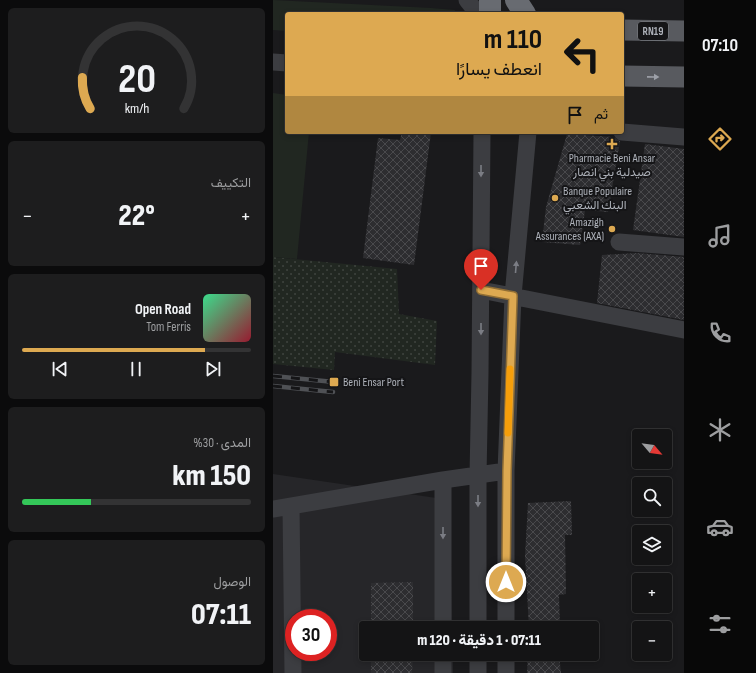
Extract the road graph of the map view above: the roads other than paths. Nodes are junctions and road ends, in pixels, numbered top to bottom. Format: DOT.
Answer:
graph roads {
  1 [pos="467,0"];
  2 [pos="490,0"];
  3 [pos="516,0"];
  4 [pos="477,12"];
  5 [pos="490,12"];
  6 [pos="524,12"];
  7 [pos="624,30"];
  8 [pos="684,31"];
  9 [pos="273,62"];
  10 [pos="285,63"];
  11 [pos="624,76"];
  12 [pos="684,77"];
  13 [pos="624,132"];
  14 [pos="481,134"];
  15 [pos="528,134"];
  16 [pos="684,137"];
  17 [pos="619,242"];
  18 [pos="684,247"];
  19 [pos="481,290"];
  20 [pos="513,296"];
  21 [pos="684,330"];
  22 [pos="507,471"];
  23 [pos="478,476"];
  24 [pos="443,480"];
  25 [pos="291,506"];
  26 [pos="273,509"];
  27 [pos="443,621"];
  28 [pos="478,621"];
  29 [pos="506,621"];
  30 [pos="443,661"];
  31 [pos="478,661"];
  32 [pos="506,661"];
  33 [pos="293,673"];
  34 [pos="443,673"];
  35 [pos="478,673"];
  36 [pos="506,673"];
  1 -- 4 [label="street"];
  2 -- 5 [label="highway"];
  3 -- 6 [label="highway"];
  7 -- 8 [label="main road, RN19"];
  9 -- 10 [label="street"];
  11 -- 12 [label="main road, one-way"];
  13 -- 16 [label="street"];
  14 -- 19 [label="street, one-way"];
  20 -- 15 [label="street, one-way"];
  17 -- 18 [label="street"];
  19 -- 20 [label="street"];
  19 -- 23 [label="street, one-way"];
  20 -- 21 [label="street"];
  20 -- 22 [label="street"];
  22 -- 23 [label="street"];
  22 -- 29 [label="street"];
  23 -- 24 [label="street"];
  23 -- 28 [label="street, one-way"];
  24 -- 25 [label="street"];
  24 -- 27 [label="street, one-way"];
  25 -- 26 [label="street"];
  25 -- 33 [label="street"];
  30 -- 34 [label="street"];
  31 -- 35 [label="street"];
  32 -- 36 [label="street"];
}
